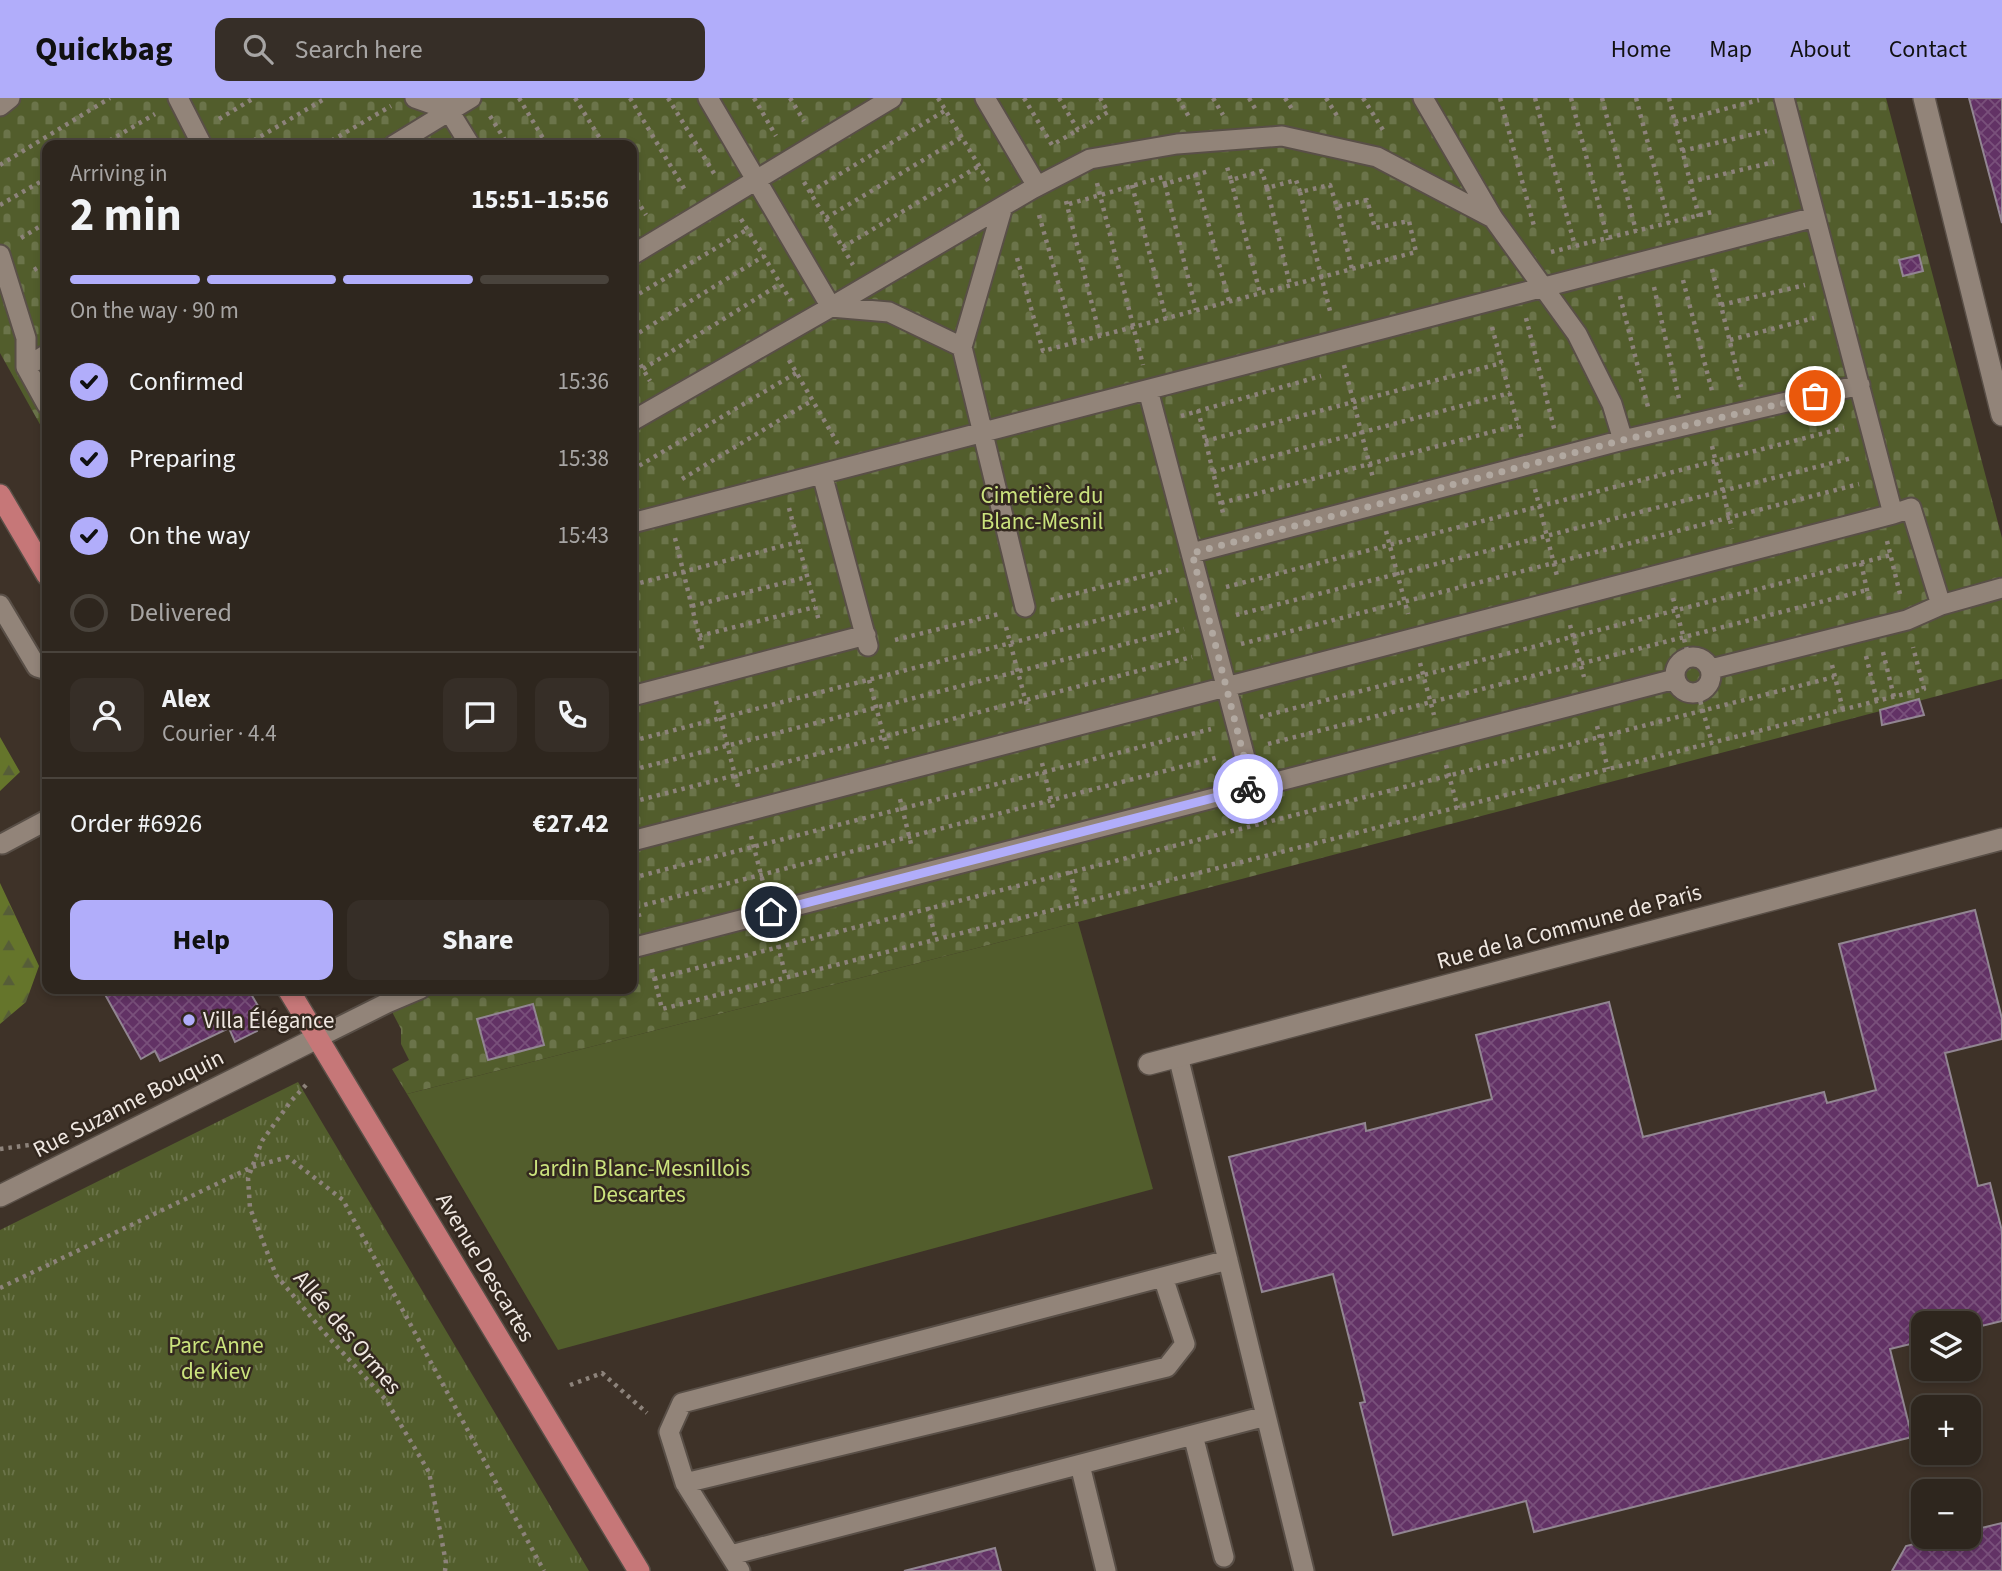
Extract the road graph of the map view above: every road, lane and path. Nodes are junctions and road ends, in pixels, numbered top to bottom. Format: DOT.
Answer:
graph roads {
  1 [pos="10,98"];
  2 [pos="110,98"];
  3 [pos="326,98"];
  4 [pos="415,98"];
  5 [pos="519,98"];
  6 [pos="575,98"];
  7 [pos="630,98"];
  8 [pos="708,98"];
  9 [pos="754,98"];
  10 [pos="892,98"];
  11 [pos="938,98"];
  12 [pos="985,98"];
  13 [pos="1024,98"];
  14 [pos="1059,98"];
  15 [pos="1100,98"];
  16 [pos="1423,98"];
  17 [pos="1500,98"];
  18 [pos="1535,98"];
  19 [pos="1602,98"];
  20 [pos="1636,98"];
  21 [pos="1768,98"];
  22 [pos="1784,98"];
  23 [pos="1924,98"];
  24 [pos="178,99"];
  25 [pos="445,104"];
  26 [pos="479,104"];
  27 [pos="393,105"];
  28 [pos="0,106"];
  29 [pos="946,110"];
  30 [pos="1675,122"];
  31 [pos="1791,125"];
  32 [pos="1078,130"];
  33 [pos="962,137"];
  34 [pos="110,140"];
  35 [pos="199,140"];
  36 [pos="255,140"];
  37 [pos="333,140"];
  38 [pos="400,140"];
  39 [pos="467,140"];
  40 [pos="504,140"];
  41 [pos="544,140"];
  42 [pos="601,140"];
  43 [pos="1186,143"];
  44 [pos="1682,151"];
  45 [pos="1800,156"];
  46 [pos="790,159"];
  47 [pos="1090,159"];
  48 [pos="0,165"];
  49 [pos="979,166"];
  50 [pos="1059,174"];
  51 [pos="1195,175"];
  52 [pos="756,180"];
  53 [pos="1231,180"];
  54 [pos="42,181"];
  55 [pos="1690,182"];
  56 [pos="1165,184"];
  57 [pos="1132,185"];
  58 [pos="1034,187"];
  59 [pos="1268,188"];
  60 [pos="810,192"];
  61 [pos="1100,194"];
  62 [pos="0,205"];
  63 [pos="1067,205"];
  64 [pos="1003,206"];
  65 [pos="1337,206"];
  66 [pos="1723,209"];
  67 [pos="699,214"];
  68 [pos="1815,217"];
  69 [pos="826,218"];
  70 [pos="1493,218"];
  71 [pos="1668,223"];
  72 [pos="748,229"];
  73 [pos="1535,229"];
  74 [pos="1636,231"];
  75 [pos="1575,246"];
  76 [pos="843,247"];
  77 [pos="637,252"];
  78 [pos="0,255"];
  79 [pos="1542,255"];
  80 [pos="764,256"];
  81 [pos="1352,269"];
  82 [pos="1831,278"];
  83 [pos="1683,280"];
  84 [pos="780,284"];
  85 [pos="1290,285"];
  86 [pos="866,286"];
  87 [pos="1544,287"];
  88 [pos="1654,287"];
  89 [pos="1260,293"];
  90 [pos="1519,294"];
  91 [pos="637,295"];
  92 [pos="1620,296"];
  93 [pos="1229,301"];
  94 [pos="1486,302"];
  95 [pos="1721,305"];
  96 [pos="831,307"];
  97 [pos="1196,310"];
  98 [pos="1840,312"];
  99 [pos="1166,318"];
  100 [pos="1134,327"];
  101 [pos="637,334"];
  102 [pos="1100,336"];
  103 [pos="777,338"];
  104 [pos="1730,340"];
  105 [pos="1075,342"];
  106 [pos="962,347"];
  107 [pos="42,358"];
  108 [pos="637,359"];
  109 [pos="1502,363"];
  110 [pos="26,367"];
  111 [pos="643,369"];
  112 [pos="796,373"];
  113 [pos="1190,379"];
  114 [pos="1860,386"];
  115 [pos="1148,390"];
  116 [pos="1510,393"];
  117 [pos="42,396"];
  118 [pos="813,400"];
  119 [pos="664,402"];
  120 [pos="637,415"];
  121 [pos="2002,415"];
  122 [pos="1712,419"];
  123 [pos="1869,422"];
  124 [pos="1518,425"];
  125 [pos="1685,426"];
  126 [pos="985,432"];
  127 [pos="1655,432"];
  128 [pos="1623,440"];
  129 [pos="1205,441"];
  130 [pos="1877,452"];
  131 [pos="1561,456"];
  132 [pos="1715,461"];
  133 [pos="1528,464"];
  134 [pos="851,466"];
  135 [pos="637,467"];
  136 [pos="1213,472"];
  137 [pos="822,474"];
  138 [pos="1884,478"];
  139 [pos="677,482"];
  140 [pos="783,484"];
  141 [pos="1723,491"];
  142 [pos="0,495"];
  143 [pos="1221,503"];
  144 [pos="1539,507"];
  145 [pos="669,514"];
  146 [pos="1887,515"];
  147 [pos="1729,518"];
  148 [pos="637,522"];
  149 [pos="1547,536"];
  150 [pos="798,542"];
  151 [pos="1230,543"];
  152 [pos="1192,553"];
  153 [pos="1738,554"];
  154 [pos="1554,563"];
  155 [pos="42,566"];
  156 [pos="683,572"];
  157 [pos="1666,573"];
  158 [pos="807,577"];
  159 [pos="637,584"];
  160 [pos="2002,588"];
  161 [pos="1202,593"];
  162 [pos="1564,599"];
  163 [pos="0,605"];
  164 [pos="1941,605"];
  165 [pos="692,606"];
  166 [pos="815,607"];
  167 [pos="1025,607"];
  168 [pos="1907,620"];
  169 [pos="1210,622"];
  170 [pos="1860,631"];
  171 [pos="699,636"];
  172 [pos="1826,640"];
  173 [pos="825,646"];
  174 [pos="1217,650"];
  175 [pos="1689,658"];
  176 [pos="42,668"];
  177 [pos="1711,669"];
  178 [pos="709,675"];
  179 [pos="1835,677"];
  180 [pos="1675,678"];
  181 [pos="1226,687"];
  182 [pos="637,695"];
  183 [pos="1590,701"];
  184 [pos="1877,701"];
  185 [pos="1700,702"];
  186 [pos="1843,710"];
  187 [pos="720,718"];
  188 [pos="1600,738"];
  189 [pos="637,740"];
  190 [pos="1712,743"];
  191 [pos="727,746"];
  192 [pos="637,769"];
  193 [pos="1608,769"];
  194 [pos="735,775"];
  195 [pos="1252,788"];
  196 [pos="637,801"];
  197 [pos="745,812"];
  198 [pos="42,823"];
  199 [pos="2002,839"];
  200 [pos="637,840"];
  201 [pos="2,844"];
  202 [pos="771,912"];
  203 [pos="639,946"];
  204 [pos="779,947"];
  205 [pos="786,978"];
  206 [pos="654,979"];
  207 [pos="291,994"];
  208 [pos="409,994"];
  209 [pos="317,1038"];
  210 [pos="1178,1056"];
  211 [pos="1149,1064"];
  212 [pos="306,1085"];
  213 [pos="252,1167"];
  214 [pos="0,1196"];
  215 [pos="1228,1260"];
  216 [pos="1163,1277"];
  217 [pos="0,1288"];
  218 [pos="570,1385"];
  219 [pos="1266,1416"];
  220 [pos="668,1432"];
  221 [pos="1193,1435"];
  222 [pos="1080,1465"];
  223 [pos="685,1483"];
  224 [pos="1224,1557"];
  225 [pos="736,1563"];
  226 [pos="445,1571"];
  227 [pos="544,1571"];
  228 [pos="639,1571"];
  229 [pos="1106,1571"];
  230 [pos="1304,1571"];
  1 -- 28 [label="lane"];
  2 -- 48 [label="path"];
  3 -- 36 [label="path"];
  4 -- 25 [label="lane"];
  5 -- 41 [label="path"];
  6 -- 42 [label="path"];
  7 -- 67 [label="path"];
  8 -- 52 [label="lane"];
  9 -- 46 [label="path"];
  10 -- 46 [label="lane"];
  11 -- 29 [label="path"];
  12 -- 58 [label="lane"];
  13 -- 32 [label="path"];
  14 -- 32 [label="path"];
  15 -- 32 [label="path"];
  16 -- 70 [label="lane"];
  17 -- 73 [label="path"];
  18 -- 75 [label="path"];
  19 -- 74 [label="path"];
  20 -- 71 [label="path"];
  21 -- 30 [label="path"];
  22 -- 31 [label="lane"];
  23 -- 121 [label="street"];
  24 -- 34 [label="path"];
  24 -- 35 [label="lane"];
  25 -- 26 [label="lane"];
  25 -- 38 [label="lane"];
  25 -- 39 [label="lane"];
  26 -- 40 [label="path"];
  27 -- 37 [label="path"];
  29 -- 33 [label="path"];
  29 -- 60 [label="path"];
  31 -- 44 [label="path"];
  31 -- 45 [label="lane"];
  33 -- 49 [label="path"];
  33 -- 69 [label="path"];
  43 -- 47 [label="lane"];
  43 -- 51 [label="path"];
  43 -- 70 [label="lane"];
  45 -- 55 [label="path"];
  45 -- 68 [label="lane"];
  46 -- 52 [label="lane"];
  46 -- 60 [label="path"];
  47 -- 50 [label="lane"];
  47 -- 61 [label="path"];
  49 -- 64 [label="path"];
  49 -- 76 [label="path"];
  50 -- 58 [label="lane"];
  50 -- 63 [label="path"];
  51 -- 53 [label="path"];
  51 -- 56 [label="path"];
  51 -- 93 [label="path"];
  52 -- 67 [label="lane"];
  52 -- 96 [label="lane"];
  53 -- 59 [label="path"];
  53 -- 89 [label="path"];
  54 -- 62 [label="path"];
  56 -- 57 [label="path"];
  56 -- 97 [label="path"];
  57 -- 61 [label="path"];
  57 -- 99 [label="path"];
  58 -- 64 [label="lane"];
  58 -- 105 [label="path"];
  59 -- 65 [label="path"];
  59 -- 85 [label="path"];
  60 -- 69 [label="path"];
  61 -- 63 [label="path"];
  61 -- 100 [label="path"];
  63 -- 102 [label="path"];
  64 -- 86 [label="lane"];
  64 -- 105 [label="path"];
  64 -- 106 [label="lane"];
  65 -- 81 [label="path"];
  65 -- 81 [label="path"];
  66 -- 71 [label="path"];
  67 -- 77 [label="lane"];
  68 -- 82 [label="lane"];
  68 -- 87 [label="lane"];
  69 -- 76 [label="path"];
  70 -- 87 [label="lane"];
  71 -- 74 [label="path"];
  72 -- 91 [label="path"];
  74 -- 75 [label="path"];
  75 -- 79 [label="path"];
  76 -- 86 [label="path"];
  78 -- 110 [label="lane"];
  80 -- 101 [label="path"];
  81 -- 85 [label="path"];
  82 -- 95 [label="path"];
  82 -- 98 [label="lane"];
  83 -- 122 [label="path"];
  84 -- 111 [label="path"];
  85 -- 89 [label="path"];
  86 -- 96 [label="lane"];
  87 -- 90 [label="lane"];
  87 -- 128 [label="lane"];
  88 -- 125 [label="path"];
  89 -- 93 [label="path"];
  90 -- 94 [label="lane"];
  90 -- 131 [label="path"];
  92 -- 127 [label="path"];
  93 -- 97 [label="path"];
  94 -- 109 [label="path"];
  94 -- 113 [label="lane"];
  96 -- 103 [label="lane"];
  96 -- 106 [label="lane"];
  97 -- 99 [label="path"];
  98 -- 104 [label="path"];
  98 -- 114 [label="lane"];
  99 -- 100 [label="path"];
  100 -- 102 [label="path"];
  100 -- 115 [label="path"];
  102 -- 105 [label="path"];
  103 -- 112 [label="path"];
  103 -- 119 [label="lane"];
  106 -- 126 [label="lane"];
  107 -- 110 [label="lane"];
  108 -- 111 [label="path"];
  109 -- 116 [label="path"];
  109 -- 129 [label="path"];
  110 -- 117 [label="lane"];
  111 -- 119 [label="path"];
  112 -- 118 [label="path"];
  112 -- 135 [label="path"];
  113 -- 115 [label="lane"];
  113 -- 129 [label="path"];
  114 -- 122 [label="lane"];
  114 -- 123 [label="lane"];
  115 -- 126 [label="lane"];
  115 -- 152 [label="lane"];
  116 -- 124 [label="path"];
  116 -- 136 [label="path"];
  118 -- 134 [label="path"];
  118 -- 139 [label="path"];
  119 -- 120 [label="lane"];
  122 -- 125 [label="lane"];
  122 -- 132 [label="path"];
  123 -- 130 [label="lane"];
  123 -- 132 [label="path"];
  124 -- 133 [label="path"];
  124 -- 143 [label="path"];
  125 -- 127 [label="lane"];
  126 -- 134 [label="lane"];
  126 -- 167 [label="lane"];
  127 -- 128 [label="lane"];
  128 -- 131 [label="lane"];
  129 -- 136 [label="path"];
  130 -- 138 [label="lane"];
  130 -- 141 [label="path"];
  131 -- 133 [label="lane"];
  132 -- 141 [label="path"];
  132 -- 144 [label="path"];
  133 -- 144 [label="path"];
  133 -- 151 [label="lane"];
  134 -- 137 [label="lane"];
  136 -- 143 [label="path"];
  137 -- 140 [label="lane"];
  137 -- 173 [label="lane"];
  138 -- 146 [label="lane"];
  138 -- 147 [label="path"];
  140 -- 145 [label="lane"];
  140 -- 150 [label="path"];
  141 -- 147 [label="path"];
  141 -- 149 [label="path"];
  142 -- 155 [label="main road"];
  143 -- 151 [label="path"];
  144 -- 149 [label="path"];
  144 -- 161 [label="path"];
  145 -- 148 [label="lane"];
  145 -- 156 [label="path"];
  146 -- 153 [label="lane"];
  146 -- 164 [label="lane"];
  146 -- 168 [label="path"];
  147 -- 153 [label="path"];
  147 -- 154 [label="path"];
  149 -- 154 [label="path"];
  149 -- 169 [label="path"];
  150 -- 156 [label="path"];
  150 -- 158 [label="path"];
  151 -- 152 [label="lane"];
  152 -- 161 [label="lane"];
  153 -- 157 [label="lane"];
  154 -- 162 [label="path"];
  154 -- 174 [label="path"];
  156 -- 159 [label="path"];
  156 -- 165 [label="path"];
  157 -- 162 [label="lane"];
  157 -- 175 [label="path"];
  158 -- 165 [label="path"];
  158 -- 166 [label="path"];
  160 -- 164 [label="lane"];
  161 -- 169 [label="lane"];
  161 -- 187 [label="path"];
  162 -- 181 [label="lane"];
  162 -- 183 [label="path"];
  163 -- 176 [label="lane"];
  164 -- 168 [label="lane"];
  165 -- 171 [label="path"];
  166 -- 171 [label="path"];
  166 -- 173 [label="path"];
  168 -- 170 [label="lane"];
  168 -- 184 [label="path"];
  169 -- 174 [label="lane"];
  169 -- 191 [label="path"];
  170 -- 172 [label="lane"];
  170 -- 184 [label="path"];
  171 -- 178 [label="path"];
  172 -- 177 [label="lane"];
  172 -- 179 [label="path"];
  173 -- 178 [label="lane"];
  174 -- 181 [label="lane"];
  174 -- 194 [label="path"];
  175 -- 177 [label="lane"];
  175 -- 180 [label="lane"];
  177 -- 185 [label="lane"];
  178 -- 182 [label="lane"];
  178 -- 187 [label="path"];
  179 -- 185 [label="path"];
  179 -- 186 [label="path"];
  180 -- 183 [label="lane"];
  180 -- 185 [label="lane"];
  181 -- 195 [label="lane"];
  181 -- 197 [label="lane"];
  183 -- 188 [label="path"];
  183 -- 195 [label="lane"];
  184 -- 186 [label="path"];
  185 -- 188 [label="path"];
  185 -- 190 [label="path"];
  186 -- 190 [label="path"];
  187 -- 189 [label="path"];
  187 -- 191 [label="path"];
  188 -- 193 [label="path"];
  188 -- 204 [label="path"];
  190 -- 193 [label="path"];
  191 -- 192 [label="path"];
  191 -- 194 [label="path"];
  193 -- 205 [label="path"];
  194 -- 196 [label="path"];
  194 -- 197 [label="path"];
  195 -- 202 [label="lane"];
  197 -- 200 [label="lane"];
  197 -- 202 [label="path"];
  198 -- 201 [label="lane"];
  199 -- 210 [label="street, Rue de la Commune de Paris"];
  202 -- 203 [label="lane"];
  202 -- 204 [label="path"];
  203 -- 206 [label="path"];
  204 -- 205 [label="path"];
  204 -- 206 [label="path"];
  205 -- 206 [label="path"];
  207 -- 209 [label="main road, Avenue Descartes"];
  208 -- 209 [label="lane"];
  209 -- 214 [label="street, Rue Suzanne Bouquin"];
  209 -- 228 [label="main road, Avenue Descartes"];
  210 -- 211 [label="street, Rue de la Commune de Paris"];
  210 -- 215 [label="lane"];
  212 -- 213 [label="path, Allée des Ormes"];
  213 -- 217 [label="path"];
  213 -- 226 [label="path, Allée des Ormes"];
  213 -- 227 [label="path"];
  215 -- 216 [label="lane"];
  215 -- 219 [label="lane"];
  216 -- 220 [label="lane"];
  216 -- 223 [label="lane"];
  218 -- 220 [label="path"];
  219 -- 221 [label="lane"];
  219 -- 230 [label="lane"];
  220 -- 223 [label="lane"];
  221 -- 222 [label="lane"];
  221 -- 224 [label="lane"];
  222 -- 225 [label="lane"];
  222 -- 229 [label="lane"];
  223 -- 225 [label="lane"];
}
